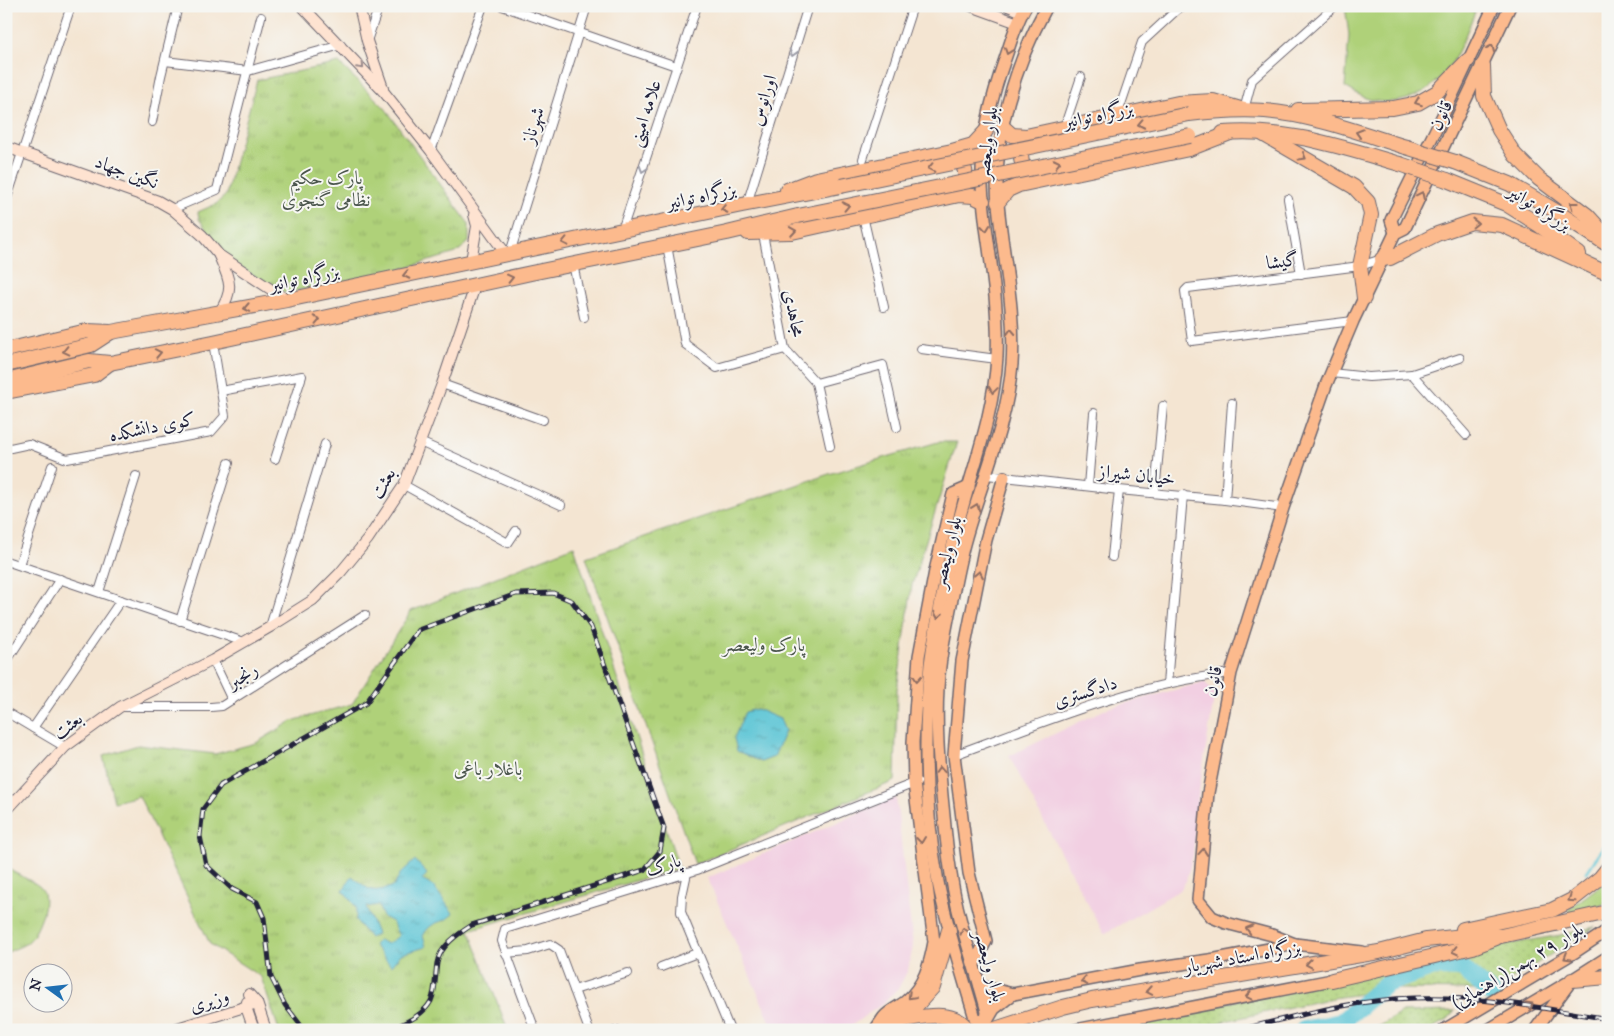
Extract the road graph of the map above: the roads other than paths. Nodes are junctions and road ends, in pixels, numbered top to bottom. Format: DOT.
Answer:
graph roads {
  1 [pos="71,6"];
  2 [pos="178,6"];
  3 [pos="302,6"];
  4 [pos="358,6"];
  5 [pos="379,6"];
  6 [pos="483,6"];
  7 [pos="502,6"];
  8 [pos="587,6"];
  9 [pos="697,6"];
  10 [pos="808,6"];
  11 [pos="913,6"];
  12 [pos="971,6"];
  13 [pos="1008,6"];
  14 [pos="1047,6"];
  15 [pos="1181,6"];
  16 [pos="1335,6"];
  17 [pos="1494,6"];
  18 [pos="1510,6"];
  19 [pos="1024,9"];
  20 [pos="261,17"];
  21 [pos="1018,23"];
  22 [pos="578,32"];
  23 [pos="367,41"];
  24 [pos="341,46"];
  25 [pos="1468,60"];
  26 [pos="165,61"];
  27 [pos="1483,65"];
  28 [pos="676,66"];
  29 [pos="248,71"];
  30 [pos="1081,77"];
  31 [pos="384,92"];
  32 [pos="1244,110"];
  33 [pos="1267,111"];
  34 [pos="1117,116"];
  35 [pos="152,122"];
  36 [pos="1002,127"];
  37 [pos="1064,128"];
  38 [pos="986,131"];
  39 [pos="1230,133"];
  40 [pos="1261,133"];
  41 [pos="1026,136"];
  42 [pos="6,147"];
  43 [pos="431,151"];
  44 [pos="952,151"];
  45 [pos="23,153"];
  46 [pos="863,158"];
  47 [pos="1035,182"];
  48 [pos="959,195"];
  49 [pos="1288,199"];
  50 [pos="6,201"];
  51 [pos="983,201"];
  52 [pos="998,202"];
  53 [pos="751,203"];
  54 [pos="172,209"];
  55 [pos="473,211"];
  56 [pos="863,216"];
  57 [pos="622,230"];
  58 [pos="727,233"];
  59 [pos="763,234"];
  60 [pos="1395,234"];
  61 [pos="1608,238"];
  62 [pos="1608,244"];
  63 [pos="667,245"];
  64 [pos="508,254"];
  65 [pos="219,255"];
  66 [pos="1382,259"];
  67 [pos="471,261"];
  68 [pos="573,264"];
  69 [pos="1360,266"];
  70 [pos="1605,273"];
  71 [pos="1301,274"];
  72 [pos="475,286"];
  73 [pos="1364,298"];
  74 [pos="287,300"];
  75 [pos="884,307"];
  76 [pos="219,313"];
  77 [pos="584,318"];
  78 [pos="1353,321"];
  79 [pos="111,332"];
  80 [pos="213,342"];
  81 [pos="785,349"];
  82 [pos="920,349"];
  83 [pos="6,350"];
  84 [pos="1460,358"];
  85 [pos="997,359"];
  86 [pos="110,363"];
  87 [pos="6,365"];
  88 [pos="1331,373"];
  89 [pos="1412,374"];
  90 [pos="6,381"];
  91 [pos="816,383"];
  92 [pos="442,384"];
  93 [pos="221,391"];
  94 [pos="6,392"];
  95 [pos="1232,402"];
  96 [pos="1163,406"];
  97 [pos="1094,413"];
  98 [pos="543,420"];
  99 [pos="896,427"];
  100 [pos="1466,435"];
  101 [pos="420,442"];
  102 [pos="325,444"];
  103 [pos="830,446"];
  104 [pos="6,449"];
  105 [pos="275,459"];
  106 [pos="229,463"];
  107 [pos="52,466"];
  108 [pos="987,475"];
  109 [pos="136,476"];
  110 [pos="1004,477"];
  111 [pos="404,485"];
  112 [pos="1088,486"];
  113 [pos="970,487"];
  114 [pos="1119,490"];
  115 [pos="1155,493"];
  116 [pos="1183,496"];
  117 [pos="1225,500"];
  118 [pos="561,505"];
  119 [pos="1283,508"];
  120 [pos="516,531"];
  121 [pos="1112,557"];
  122 [pos="7,563"];
  123 [pos="19,566"];
  124 [pos="60,579"];
  125 [pos="99,592"];
  126 [pos="121,600"];
  127 [pos="365,615"];
  128 [pos="180,621"];
  129 [pos="270,627"];
  130 [pos="244,642"];
  131 [pos="213,660"];
  132 [pos="6,662"];
  133 [pos="1231,673"];
  134 [pos="1167,684"];
  135 [pos="232,700"];
  136 [pos="120,708"];
  137 [pos="6,712"];
  138 [pos="33,728"];
  139 [pos="65,747"];
  140 [pos="954,755"];
  141 [pos="926,779"];
  142 [pos="914,783"];
  143 [pos="6,810"];
  144 [pos="1608,868"];
  145 [pos="687,873"];
  146 [pos="1608,912"];
  147 [pos="949,930"];
  148 [pos="1608,930"];
  149 [pos="1501,936"];
  150 [pos="1426,940"];
  151 [pos="1295,944"];
  152 [pos="506,953"];
  153 [pos="697,953"];
  154 [pos="1374,953"];
  155 [pos="1608,957"];
  156 [pos="974,964"];
  157 [pos="661,967"];
  158 [pos="628,973"];
  159 [pos="1608,977"];
  160 [pos="1332,980"];
  161 [pos="1572,980"];
  162 [pos="980,986"];
  163 [pos="574,990"];
  164 [pos="1013,994"];
  165 [pos="246,1007"];
  166 [pos="894,1021"];
  167 [pos="967,1029"];
  168 [pos="987,1029"];
  169 [pos="171,1030"];
  170 [pos="254,1030"];
  171 [pos="266,1030"];
  172 [pos="535,1030"];
  173 [pos="589,1030"];
  174 [pos="730,1030"];
  175 [pos="875,1030"];
  176 [pos="879,1030"];
  177 [pos="1076,1030"];
  178 [pos="1444,1030"];
  179 [pos="1488,1030"];
  180 [pos="1534,1030"];
  1 -- 45 [label="street"];
  2 -- 26 [label="street"];
  3 -- 24 [label="main road"];
  4 -- 23 [label="main road"];
  5 -- 23 [label="street"];
  6 -- 43 [label="street"];
  7 -- 22 [label="street"];
  8 -- 22 [label="street, شهرناز"];
  9 -- 28 [label="street, علامه امینی"];
  10 -- 53 [label="street, اورانوس, one-way"];
  11 -- 46 [label="street"];
  12 -- 21 [label="main road"];
  13 -- 19 [label="main road"];
  14 -- 36 [label="main road, بلوار ولیعصر"];
  15 -- 34 [label="street"];
  16 -- 32 [label="street"];
  17 -- 25 [label="main road, قانون"];
  27 -- 18 [label="main road, قانون, one-way"];
  19 -- 21 [label="main road, بلوار ولیعصر"];
  20 -- 29 [label="street"];
  21 -- 38 [label="main road, بلوار ولیعصر, one-way"];
  22 -- 28 [label="street"];
  22 -- 64 [label="street, شهرناز"];
  23 -- 31 [label="main road"];
  24 -- 29 [label="street"];
  24 -- 31 [label="main road, one-way"];
  25 -- 33 [label="highway, one-way"];
  25 -- 60 [label="main road, قانون"];
  26 -- 29 [label="street"];
  26 -- 35 [label="street"];
  60 -- 27 [label="main road, قانون, one-way"];
  61 -- 27 [label="highway, one-way"];
  28 -- 57 [label="street, علامه امینی, one-way"];
  29 -- 54 [label="street"];
  30 -- 37 [label="street"];
  31 -- 43 [label="main road"];
  32 -- 33 [label="highway, بزرگراه توانیر"];
  32 -- 34 [label="highway"];
  32 -- 53 [label="highway, بزرگراه توانیر, one-way, bridge"];
  62 -- 33 [label="highway, بزرگراه توانیر, one-way, bridge"];
  34 -- 37 [label="highway"];
  36 -- 41 [label="highway"];
  36 -- 52 [label="main road, بلوار ولیعصر"];
  37 -- 41 [label="highway"];
  38 -- 44 [label="highway"];
  38 -- 51 [label="main road, بلوار ولیعصر"];
  39 -- 40 [label="highway"];
  39 -- 47 [label="highway"];
  58 -- 39 [label="highway, one-way, bridge"];
  40 -- 69 [label="highway, one-way"];
  40 -- 70 [label="highway, بزرگراه توانیر, bridge"];
  41 -- 47 [label="highway"];
  42 -- 45 [label="main road, نگین جهاد"];
  43 -- 55 [label="main road"];
  44 -- 48 [label="highway"];
  44 -- 53 [label="highway"];
  45 -- 50 [label="street"];
  45 -- 54 [label="main road, نگین جهاد"];
  47 -- 52 [label="highway"];
  48 -- 51 [label="highway"];
  48 -- 56 [label="highway"];
  49 -- 71 [label="street"];
  51 -- 85 [label="main road, بلوار ولیعصر, one-way"];
  108 -- 52 [label="main road, بلوار ولیعصر, one-way"];
  53 -- 57 [label="highway, بزرگراه توانیر, one-way"];
  54 -- 65 [label="main road, نگین جهاد"];
  55 -- 64 [label="main road"];
  55 -- 67 [label="main road"];
  59 -- 56 [label="highway, one-way"];
  56 -- 75 [label="street"];
  57 -- 64 [label="highway, بزرگراه توانیر, one-way"];
  58 -- 59 [label="highway"];
  58 -- 63 [label="highway"];
  59 -- 81 [label="street, مجاهدی"];
  60 -- 66 [label="main road, قانون"];
  63 -- 68 [label="highway"];
  63 -- 81 [label="street"];
  64 -- 67 [label="highway, بزرگراه توانیر"];
  65 -- 74 [label="main road"];
  65 -- 76 [label="main road"];
  66 -- 69 [label="street, گیشا"];
  66 -- 70 [label="highway, one-way"];
  66 -- 73 [label="main road, قانون"];
  67 -- 74 [label="highway, بزرگراه توانیر, one-way"];
  72 -- 68 [label="highway, one-way"];
  68 -- 77 [label="street"];
  69 -- 71 [label="street, گیشا"];
  69 -- 73 [label="highway"];
  71 -- 78 [label="street, گیشا"];
  80 -- 72 [label="highway, one-way"];
  72 -- 92 [label="main road, بعثت"];
  73 -- 78 [label="main road, قانون"];
  74 -- 76 [label="highway, بزرگراه توانیر, one-way"];
  76 -- 79 [label="highway, بزرگراه توانیر"];
  78 -- 88 [label="main road, قانون"];
  79 -- 83 [label="highway"];
  79 -- 87 [label="highway, بزرگراه توانیر, one-way"];
  86 -- 80 [label="highway, one-way"];
  80 -- 93 [label="street, کوی دانشکده"];
  81 -- 91 [label="street, مجاهدی"];
  82 -- 85 [label="street"];
  84 -- 89 [label="street"];
  85 -- 113 [label="main road, بلوار ولیعصر, one-way"];
  86 -- 90 [label="highway"];
  86 -- 94 [label="highway"];
  88 -- 89 [label="street"];
  88 -- 119 [label="main road, قانون"];
  89 -- 100 [label="street"];
  91 -- 99 [label="street"];
  91 -- 103 [label="street, مجاهدی"];
  92 -- 98 [label="street"];
  92 -- 101 [label="main road, بعثت"];
  93 -- 104 [label="street, کوی دانشکده"];
  93 -- 105 [label="street"];
  95 -- 117 [label="street"];
  96 -- 115 [label="street"];
  97 -- 112 [label="street"];
  101 -- 111 [label="main road, بعثت"];
  101 -- 118 [label="street"];
  102 -- 129 [label="street"];
  106 -- 128 [label="street"];
  107 -- 123 [label="street"];
  108 -- 110 [label="street, خیابان شیراز"];
  156 -- 108 [label="main road, بلوار ولیعصر, one-way"];
  109 -- 125 [label="street"];
  110 -- 112 [label="street, خیابان شیراز"];
  140 -- 110 [label="main road, one-way"];
  111 -- 120 [label="street"];
  111 -- 129 [label="main road, بعثت"];
  112 -- 114 [label="street, خیابان شیراز"];
  113 -- 141 [label="main road, بلوار ولیعصر, one-way"];
  113 -- 142 [label="main road, one-way"];
  114 -- 115 [label="street, خیابان شیراز"];
  114 -- 121 [label="street"];
  115 -- 116 [label="street, خیابان شیراز"];
  116 -- 117 [label="street, خیابان شیراز"];
  116 -- 134 [label="street"];
  117 -- 119 [label="street, خیابان شیراز"];
  119 -- 133 [label="main road, قانون"];
  122 -- 123 [label="street"];
  123 -- 124 [label="street"];
  124 -- 125 [label="street"];
  124 -- 132 [label="street"];
  125 -- 126 [label="street"];
  126 -- 128 [label="street"];
  126 -- 138 [label="street"];
  127 -- 135 [label="street, رنجبر"];
  128 -- 130 [label="street"];
  129 -- 130 [label="main road, بعثت"];
  130 -- 131 [label="main road, بعثت"];
  131 -- 135 [label="street"];
  131 -- 136 [label="main road, بعثت"];
  133 -- 134 [label="street, دادگستری"];
  151 -- 133 [label="main road, قانون, one-way"];
  134 -- 140 [label="street, دادگستری"];
  135 -- 136 [label="street, رنجبر"];
  136 -- 139 [label="main road, بعثت"];
  137 -- 138 [label="street"];
  138 -- 139 [label="street"];
  139 -- 143 [label="main road, بعثت"];
  140 -- 156 [label="main road"];
  141 -- 142 [label="street, پارک"];
  141 -- 147 [label="main road, بلوار ولیعصر"];
  142 -- 145 [label="street, پارک"];
  142 -- 175 [label="main road, one-way"];
  144 -- 150 [label="highway, one-way"];
  145 -- 152 [label="street, پارک"];
  145 -- 153 [label="street"];
  146 -- 149 [label="highway, بزرگراه استاد شهریار"];
  147 -- 166 [label="highway"];
  147 -- 168 [label="main road, بلوار ولیعصر"];
  148 -- 178 [label="main road, بلوار ٢٩ بهمن(راهنمایی), one-way"];
  149 -- 150 [label="highway, بزرگراه استاد شهریار"];
  149 -- 160 [label="highway, بزرگراه استاد شهریار, one-way"];
  150 -- 154 [label="highway, بزرگراه استاد شهریار"];
  151 -- 154 [label="main road"];
  151 -- 164 [label="main road, one-way"];
  152 -- 163 [label="street"];
  152 -- 172 [label="street, پارک"];
  153 -- 157 [label="street"];
  153 -- 174 [label="street"];
  154 -- 168 [label="highway, بزرگراه استاد شهریار, one-way"];
  155 -- 161 [label="main road"];
  156 -- 162 [label="main road, بلوار ولیعصر"];
  158 -- 163 [label="street"];
  159 -- 161 [label="highway"];
  160 -- 177 [label="main road, one-way"];
  179 -- 161 [label="main road, one-way"];
  161 -- 180 [label="main road"];
  162 -- 164 [label="main road"];
  162 -- 168 [label="main road, بلوار ولیعصر"];
  163 -- 173 [label="street"];
  164 -- 168 [label="main road"];
  165 -- 169 [label="main road, وزیری"];
  165 -- 170 [label="main road"];
  165 -- 171 [label="main road, وزیری"];
  166 -- 167 [label="highway"];
  166 -- 176 [label="highway"];
}
